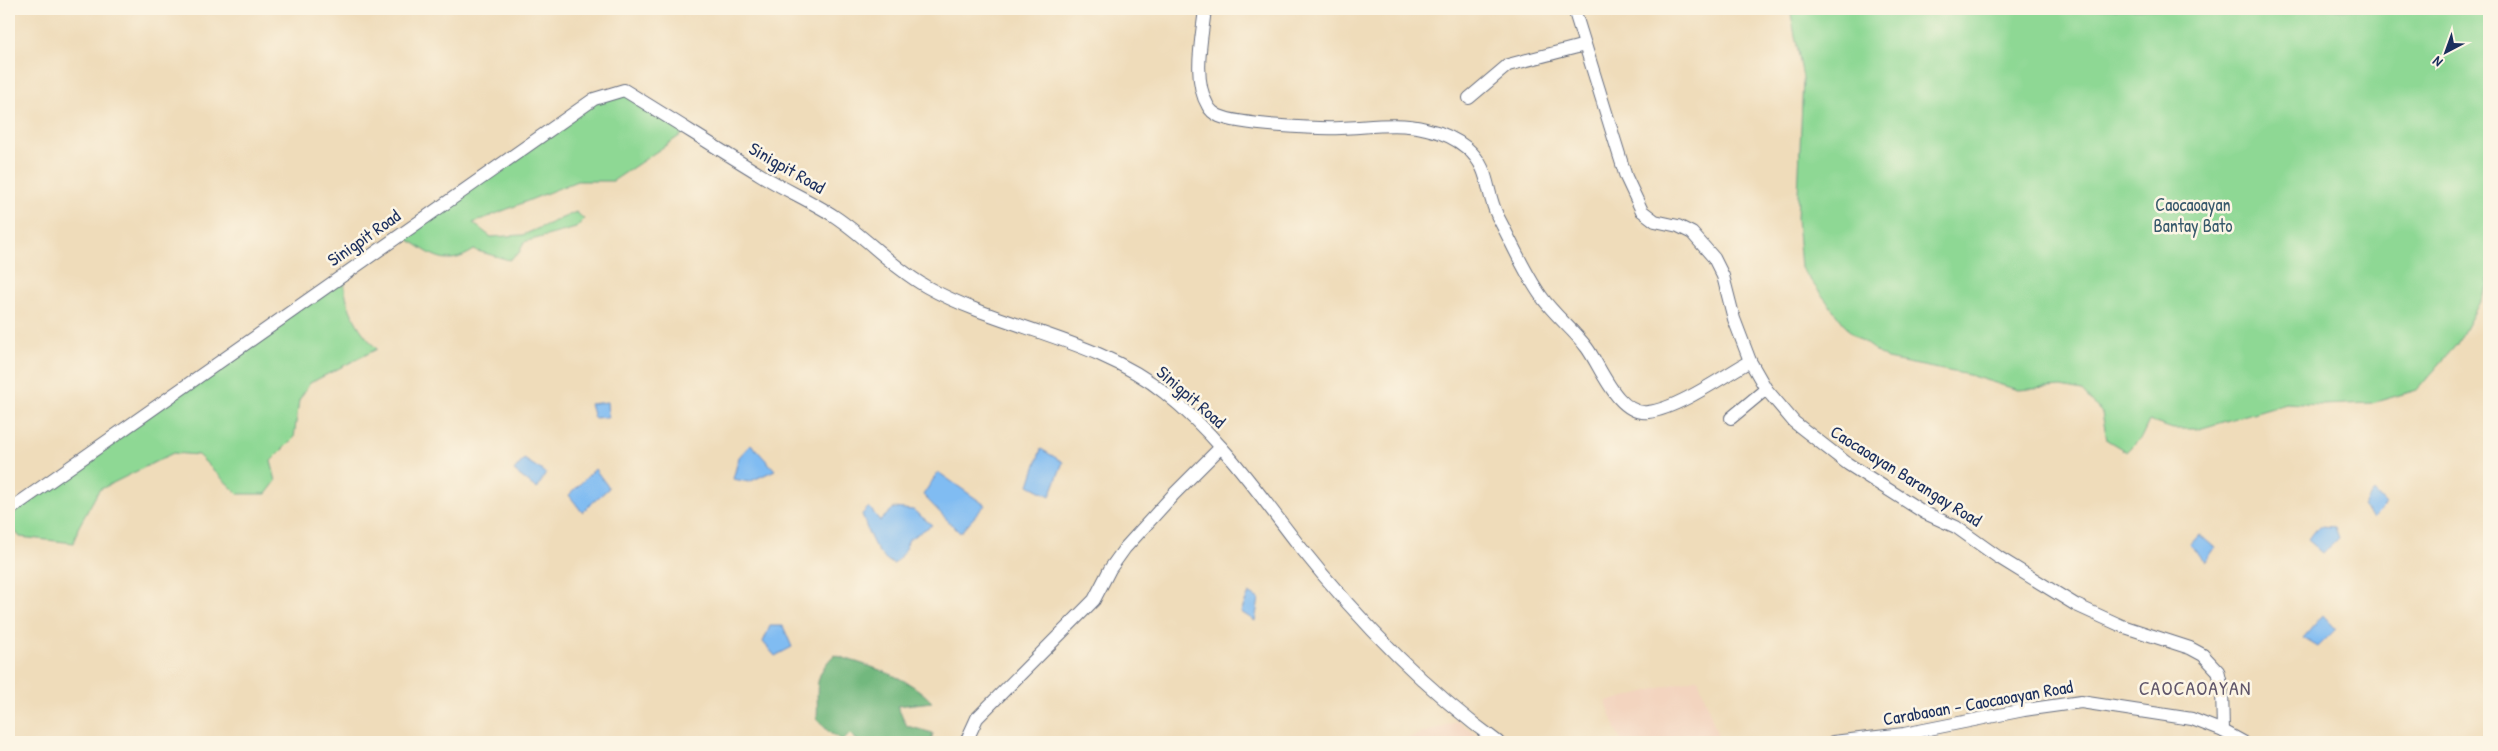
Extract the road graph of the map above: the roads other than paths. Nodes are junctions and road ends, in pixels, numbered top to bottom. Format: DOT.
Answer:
graph roads {
  1 [pos="1205,9"];
  2 [pos="1574,9"];
  3 [pos="1585,45"];
  4 [pos="1468,98"];
  5 [pos="1750,361"];
  6 [pos="1766,389"];
  7 [pos="1731,418"];
  8 [pos="1221,447"];
  9 [pos="9,510"];
  10 [pos="2224,731"];
  11 [pos="966,742"];
  12 [pos="1498,742"];
  13 [pos="1832,742"];
  14 [pos="2242,742"];
  1 -- 5 [label="street"];
  2 -- 3 [label="street, Caocaoayan Barangay Road"];
  3 -- 4 [label="street"];
  3 -- 5 [label="street, Caocaoayan Barangay Road"];
  5 -- 6 [label="street, Caocaoayan Barangay Road"];
  6 -- 7 [label="street"];
  6 -- 10 [label="street, Caocaoayan Barangay Road"];
  8 -- 9 [label="street, Sinigpit Road"];
  8 -- 11 [label="street"];
  8 -- 12 [label="street, Sinigpit Road"];
  10 -- 13 [label="street, Carabaoan - Caocaoayan Road"];
  10 -- 14 [label="street, Carabaoan - Caocaoayan Road"];
}
